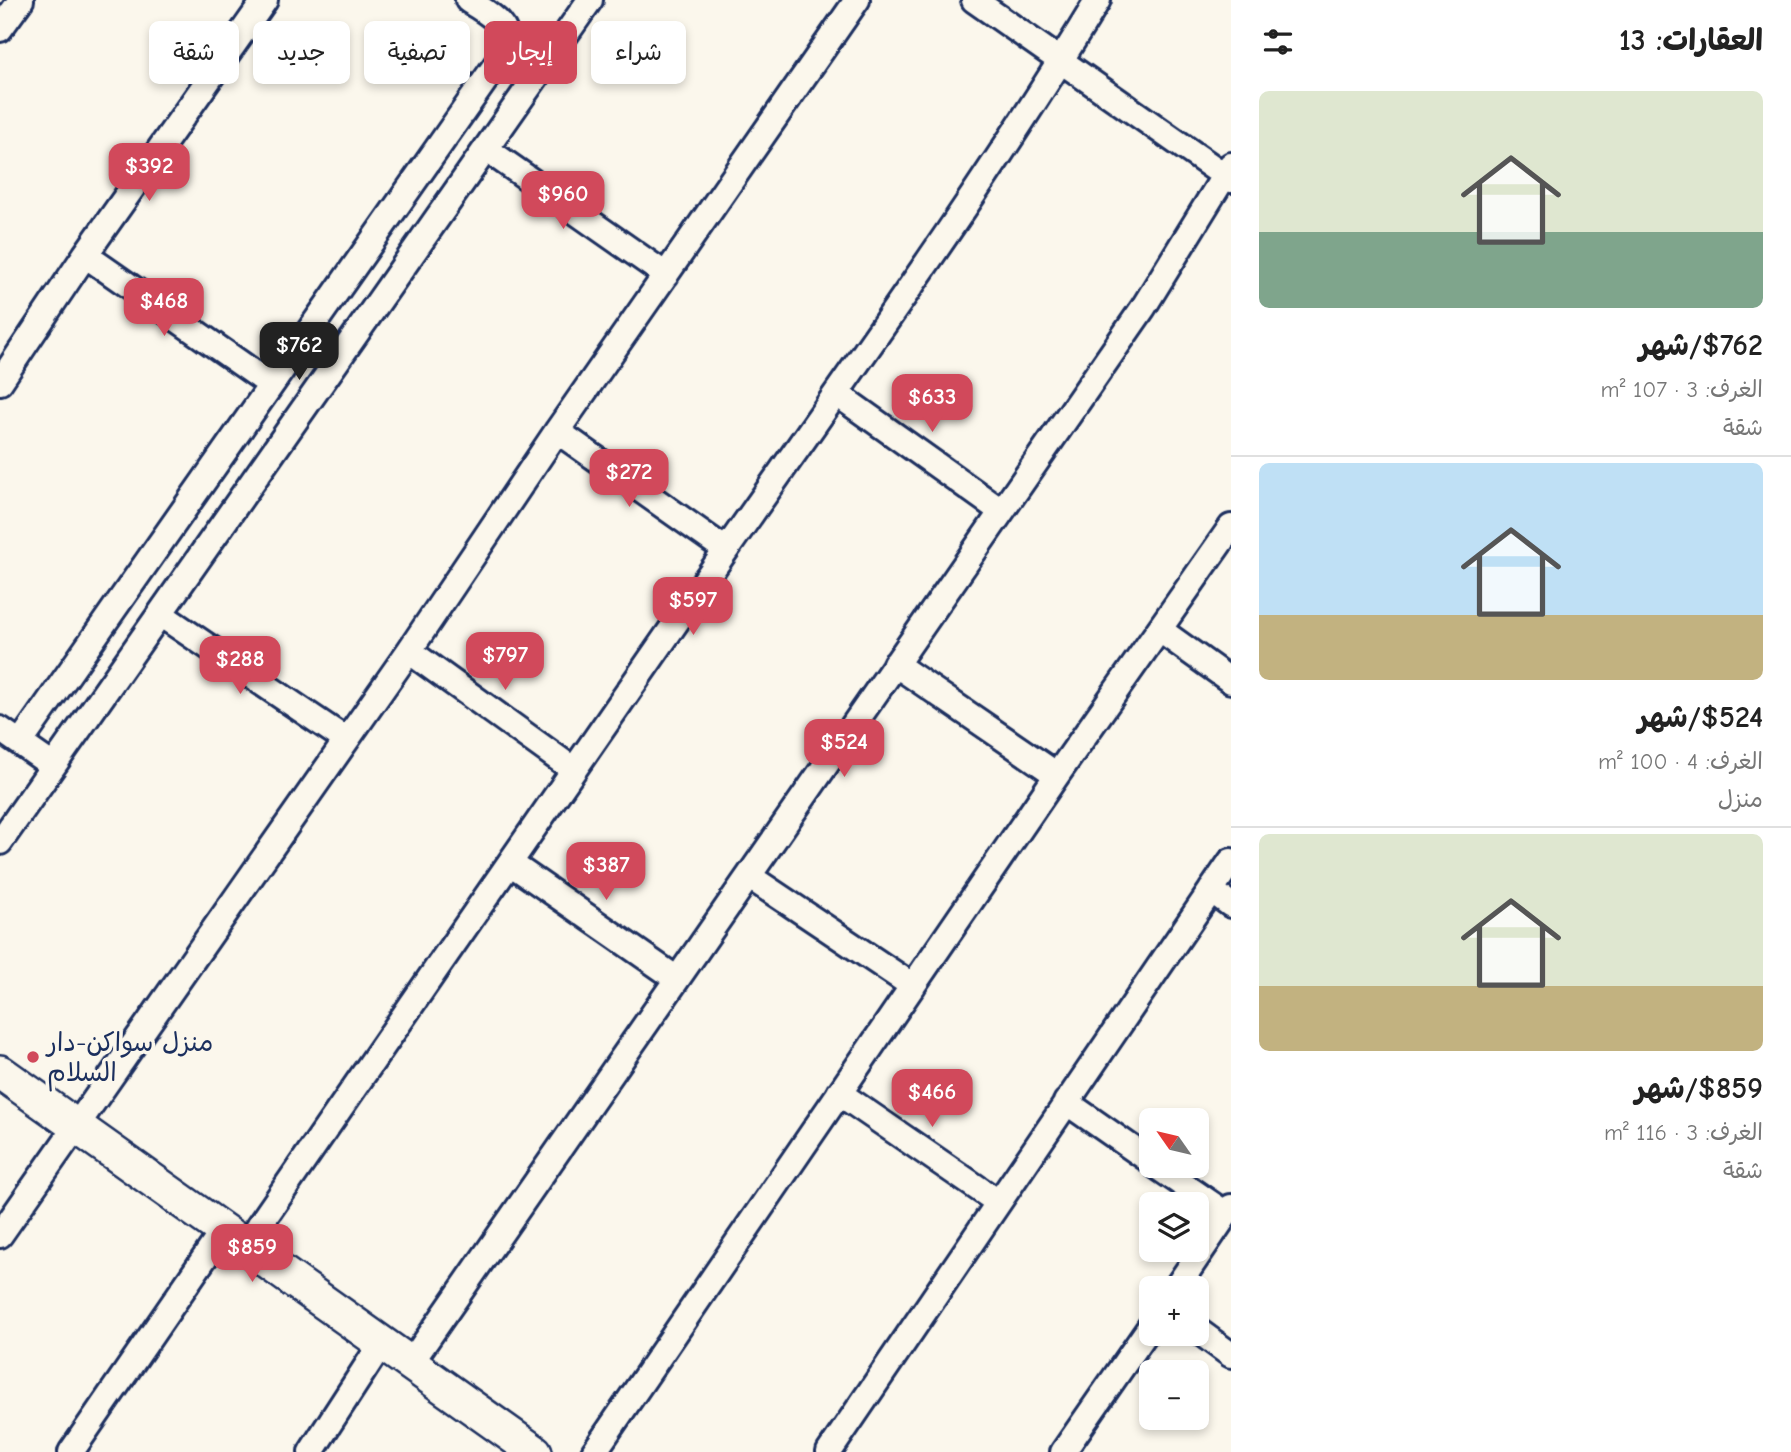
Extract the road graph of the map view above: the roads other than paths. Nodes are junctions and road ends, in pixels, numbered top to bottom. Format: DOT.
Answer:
graph roads {
  1 [pos="21,0"];
  2 [pos="265,0"];
  3 [pos="468,0"];
  4 [pos="590,0"];
  5 [pos="857,0"];
  6 [pos="974,0"];
  7 [pos="1098,0"];
  8 [pos="0,29"];
  9 [pos="1061,61"];
  10 [pos="486,149"];
  11 [pos="1229,173"];
  12 [pos="85,255"];
  13 [pos="666,275"];
  14 [pos="0,382"];
  15 [pos="270,384"];
  16 [pos="837,394"];
  17 [pos="557,431"];
  18 [pos="1001,510"];
  19 [pos="1231,527"];
  20 [pos="726,550"];
  21 [pos="160,614"];
  22 [pos="1160,630"];
  23 [pos="409,651"];
  24 [pos="895,664"];
  25 [pos="1231,681"];
  26 [pos="10,736"];
  27 [pos="346,740"];
  28 [pos="53,766"];
  29 [pos="574,770"];
  30 [pos="1057,775"];
  31 [pos="0,842"];
  32 [pos="1231,861"];
  33 [pos="510,863"];
  34 [pos="750,877"];
  35 [pos="1211,890"];
  36 [pos="1231,905"];
  37 [pos="677,979"];
  38 [pos="913,986"];
  39 [pos="0,1072"];
  40 [pos="839,1093"];
  41 [pos="1066,1102"];
  42 [pos="76,1126"];
  43 [pos="1139,1153"];
  44 [pos="1175,1178"];
  45 [pos="998,1202"];
  46 [pos="1228,1211"];
  47 [pos="0,1235"];
  48 [pos="234,1238"];
  49 [pos="1184,1276"];
  50 [pos="1209,1338"];
  51 [pos="1139,1343"];
  52 [pos="381,1344"];
  53 [pos="1231,1354"];
  54 [pos="410,1364"];
  55 [pos="71,1452"];
  56 [pos="311,1452"];
  57 [pos="535,1452"];
  58 [pos="594,1452"];
  59 [pos="829,1452"];
  60 [pos="1063,1452"];
  1 -- 8 [label="street"];
  2 -- 12 [label="street"];
  3 -- 15 [label="street"];
  4 -- 10 [label="street"];
  5 -- 13 [label="street"];
  6 -- 9 [label="street"];
  7 -- 9 [label="street"];
  9 -- 11 [label="street"];
  9 -- 16 [label="street"];
  10 -- 13 [label="street"];
  10 -- 21 [label="street"];
  11 -- 18 [label="street"];
  12 -- 14 [label="street"];
  12 -- 15 [label="street"];
  13 -- 17 [label="street"];
  15 -- 26 [label="street"];
  16 -- 18 [label="street"];
  16 -- 20 [label="street"];
  17 -- 20 [label="street"];
  17 -- 23 [label="street"];
  18 -- 24 [label="street"];
  19 -- 22 [label="street"];
  20 -- 29 [label="street"];
  21 -- 27 [label="street"];
  21 -- 28 [label="street"];
  22 -- 25 [label="street"];
  22 -- 30 [label="street"];
  23 -- 27 [label="street"];
  23 -- 29 [label="street"];
  24 -- 30 [label="street"];
  24 -- 34 [label="street"];
  26 -- 28 [label="street"];
  27 -- 42 [label="street"];
  28 -- 31 [label="street"];
  29 -- 33 [label="street"];
  30 -- 38 [label="street"];
  32 -- 35 [label="street"];
  33 -- 37 [label="street"];
  33 -- 48 [label="street"];
  34 -- 37 [label="street"];
  34 -- 38 [label="street"];
  35 -- 36 [label="street"];
  35 -- 41 [label="street"];
  37 -- 54 [label="street"];
  38 -- 40 [label="street"];
  39 -- 42 [label="street"];
  40 -- 45 [label="street"];
  40 -- 58 [label="street"];
  41 -- 43 [label="street"];
  41 -- 45 [label="street"];
  42 -- 47 [label="street"];
  42 -- 48 [label="street"];
  44 -- 46 [label="street"];
  45 -- 59 [label="street"];
  46 -- 49 [label="street"];
  48 -- 52 [label="street"];
  48 -- 55 [label="street"];
  50 -- 53 [label="street"];
  51 -- 60 [label="street"];
  52 -- 54 [label="street"];
  52 -- 56 [label="street"];
  54 -- 57 [label="street"];
}
